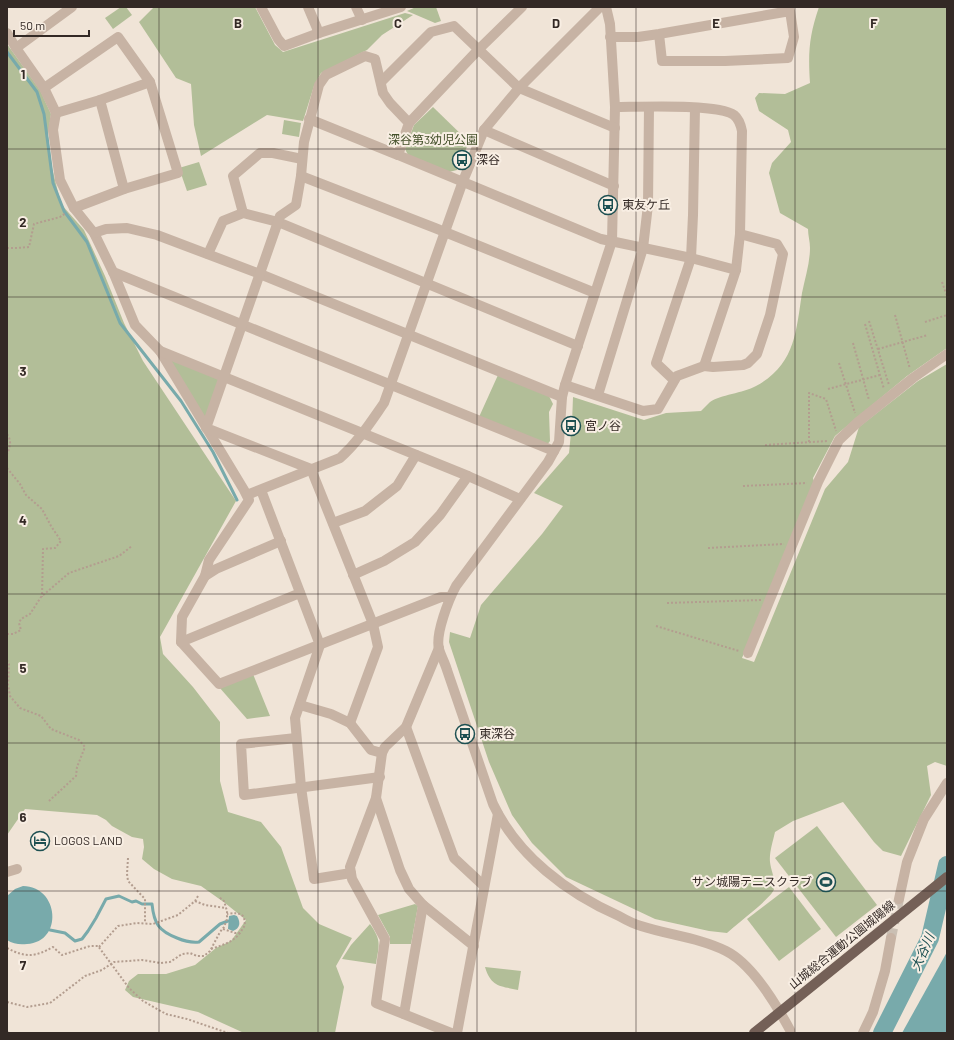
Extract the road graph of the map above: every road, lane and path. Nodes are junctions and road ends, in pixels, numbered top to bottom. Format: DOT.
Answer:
graph roads {
  1 [pos="72,7"];
  2 [pos="261,7"];
  3 [pos="308,7"];
  4 [pos="356,7"];
  5 [pos="401,7"];
  6 [pos="522,7"];
  7 [pos="600,7"];
  8 [pos="606,7"];
  9 [pos="759,12"];
  10 [pos="362,20"];
  11 [pos="319,33"];
  12 [pos="7,34"];
  13 [pos="659,34"];
  14 [pos="610,36"];
  15 [pos="16,48"];
  16 [pos="478,50"];
  17 [pos="150,82"];
  18 [pos="381,82"];
  19 [pos="44,88"];
  20 [pos="519,88"];
  21 [pos="100,100"];
  22 [pos="615,107"];
  23 [pos="649,107"];
  24 [pos="695,108"];
  25 [pos="56,113"];
  26 [pos="309,119"];
  27 [pos="409,123"];
  28 [pos="615,128"];
  29 [pos="484,130"];
  30 [pos="398,155"];
  31 [pos="302,159"];
  32 [pos="301,176"];
  33 [pos="463,181"];
  34 [pos="614,186"];
  35 [pos="124,189"];
  36 [pos="74,208"];
  37 [pos="243,213"];
  38 [pos="278,222"];
  39 [pos="445,232"];
  40 [pos="94,233"];
  41 [pos="740,234"];
  42 [pos="612,241"];
  43 [pos="7,248"];
  44 [pos="644,248"];
  45 [pos="208,254"];
  46 [pos="691,258"];
  47 [pos="736,270"];
  48 [pos="113,272"];
  49 [pos="260,274"];
  50 [pos="942,282"];
  51 [pos="427,283"];
  52 [pos="595,293"];
  53 [pos="947,296"];
  54 [pos="895,315"];
  55 [pos="947,315"];
  56 [pos="869,321"];
  57 [pos="925,322"];
  58 [pos="865,324"];
  59 [pos="242,325"];
  60 [pos="409,334"];
  61 [pos="928,335"];
  62 [pos="903,342"];
  63 [pos="853,344"];
  64 [pos="578,346"];
  65 [pos="878,349"];
  66 [pos="160,351"];
  67 [pos="947,354"];
  68 [pos="839,363"];
  69 [pos="704,366"];
  70 [pos="880,375"];
  71 [pos="224,378"];
  72 [pos="913,378"];
  73 [pos="863,379"];
  74 [pos="674,380"];
  75 [pos="846,384"];
  76 [pos="390,385"];
  77 [pos="565,385"];
  78 [pos="828,389"];
  79 [pos="598,395"];
  80 [pos="562,397"];
  81 [pos="889,398"];
  82 [pos="873,411"];
  83 [pos="858,422"];
  84 [pos="206,428"];
  85 [pos="7,434"];
  86 [pos="363,434"];
  87 [pos="838,440"];
  88 [pos="809,442"];
  89 [pos="765,445"];
  90 [pos="554,451"];
  91 [pos="7,454"];
  92 [pos="416,455"];
  93 [pos="7,468"];
  94 [pos="311,470"];
  95 [pos="468,476"];
  96 [pos="818,482"];
  97 [pos="743,486"];
  98 [pos="261,490"];
  99 [pos="247,495"];
  100 [pos="520,500"];
  101 [pos="333,523"];
  102 [pos="281,542"];
  103 [pos="793,543"];
  104 [pos="132,546"];
  105 [pos="708,548"];
  106 [pos="353,575"];
  107 [pos="205,576"];
  108 [pos="300,593"];
  109 [pos="42,597"];
  110 [pos="450,597"];
  111 [pos="770,599"];
  112 [pos="667,603"];
  113 [pos="373,624"];
  114 [pos="656,626"];
  115 [pos="7,634"];
  116 [pos="181,642"];
  117 [pos="320,645"];
  118 [pos="439,648"];
  119 [pos="748,653"];
  120 [pos="7,660"];
  121 [pos="300,705"];
  122 [pos="350,723"];
  123 [pos="406,727"];
  124 [pos="296,738"];
  125 [pos="382,753"];
  126 [pos="380,777"];
  127 [pos="947,784"];
  128 [pos="301,787"];
  129 [pos="376,798"];
  130 [pos="49,801"];
  131 [pos="498,814"];
  132 [pos="128,858"];
  133 [pos="351,873"];
  134 [pos="947,877"];
  135 [pos="484,886"];
  136 [pos="198,896"];
  137 [pos="219,897"];
  138 [pos="899,899"];
  139 [pos="196,901"];
  140 [pos="422,905"];
  141 [pos="226,908"];
  142 [pos="227,914"];
  143 [pos="145,923"];
  144 [pos="223,929"];
  145 [pos="240,933"];
  146 [pos="891,938"];
  147 [pos="474,946"];
  148 [pos="99,947"];
  149 [pos="7,948"];
  150 [pos="211,949"];
  151 [pos="110,964"];
  152 [pos="7,1002"];
  153 [pos="780,1012"];
  154 [pos="404,1014"];
  155 [pos="228,1033"];
  156 [pos="451,1033"];
  157 [pos="457,1033"];
  158 [pos="754,1033"];
  159 [pos="790,1033"];
  160 [pos="863,1033"];
  1 -- 15 [label="street"];
  2 -- 11 [label="street"];
  3 -- 11 [label="street"];
  4 -- 10 [label="street"];
  5 -- 10 [label="street"];
  6 -- 16 [label="street"];
  7 -- 20 [label="street"];
  8 -- 14 [label="street"];
  9 -- 13 [label="street"];
  9 -- 13 [label="street"];
  10 -- 11 [label="street"];
  12 -- 15 [label="street"];
  13 -- 14 [label="street"];
  14 -- 22 [label="street"];
  15 -- 19 [label="street"];
  16 -- 18 [label="street"];
  16 -- 20 [label="street"];
  16 -- 27 [label="street"];
  17 -- 19 [label="street"];
  17 -- 21 [label="street"];
  17 -- 35 [label="street"];
  18 -- 26 [label="street"];
  18 -- 27 [label="street"];
  19 -- 25 [label="street"];
  20 -- 28 [label="street"];
  20 -- 29 [label="street"];
  21 -- 25 [label="street"];
  21 -- 35 [label="street"];
  22 -- 23 [label="street"];
  22 -- 28 [label="street"];
  23 -- 24 [label="street"];
  23 -- 44 [label="street"];
  24 -- 41 [label="street"];
  24 -- 46 [label="street"];
  25 -- 36 [label="street"];
  26 -- 30 [label="street"];
  26 -- 31 [label="street"];
  27 -- 30 [label="street"];
  28 -- 34 [label="street"];
  29 -- 33 [label="street"];
  29 -- 34 [label="street"];
  30 -- 33 [label="street"];
  31 -- 32 [label="street"];
  31 -- 37 [label="street"];
  32 -- 38 [label="street"];
  32 -- 39 [label="street"];
  33 -- 39 [label="street"];
  33 -- 42 [label="street"];
  34 -- 42 [label="street"];
  35 -- 36 [label="street"];
  36 -- 40 [label="street"];
  36 -- 43 [label="path"];
  37 -- 38 [label="street"];
  37 -- 45 [label="street"];
  38 -- 49 [label="street"];
  38 -- 51 [label="street"];
  39 -- 51 [label="street"];
  39 -- 52 [label="street"];
  40 -- 45 [label="street"];
  40 -- 48 [label="street"];
  41 -- 47 [label="street"];
  41 -- 69 [label="street"];
  42 -- 44 [label="street"];
  42 -- 52 [label="street"];
  44 -- 46 [label="street"];
  44 -- 79 [label="street"];
  45 -- 49 [label="street"];
  46 -- 47 [label="street"];
  46 -- 74 [label="street"];
  47 -- 69 [label="street"];
  48 -- 59 [label="street"];
  48 -- 66 [label="street"];
  49 -- 59 [label="street"];
  49 -- 60 [label="street"];
  50 -- 53 [label="path"];
  51 -- 60 [label="street"];
  51 -- 64 [label="street"];
  52 -- 64 [label="street"];
  54 -- 62 [label="path"];
  55 -- 57 [label="path"];
  56 -- 65 [label="path"];
  58 -- 70 [label="path"];
  59 -- 71 [label="street"];
  59 -- 76 [label="street"];
  60 -- 76 [label="street"];
  60 -- 80 [label="street"];
  61 -- 62 [label="path"];
  62 -- 65 [label="path"];
  62 -- 72 [label="path"];
  63 -- 73 [label="path"];
  64 -- 77 [label="street"];
  65 -- 81 [label="path"];
  66 -- 71 [label="street"];
  66 -- 84 [label="street"];
  67 -- 72 [label="street"];
  68 -- 75 [label="path"];
  69 -- 74 [label="street"];
  70 -- 73 [label="path"];
  70 -- 81 [label="path"];
  71 -- 84 [label="street"];
  71 -- 86 [label="street"];
  72 -- 81 [label="street"];
  73 -- 75 [label="path"];
  73 -- 82 [label="path"];
  74 -- 79 [label="street"];
  75 -- 78 [label="path"];
  75 -- 83 [label="path"];
  76 -- 86 [label="street"];
  76 -- 90 [label="street"];
  77 -- 79 [label="street"];
  77 -- 80 [label="street"];
  80 -- 90 [label="street"];
  81 -- 82 [label="street"];
  82 -- 83 [label="street"];
  83 -- 87 [label="street"];
  84 -- 94 [label="street"];
  84 -- 99 [label="street"];
  85 -- 91 [label="path"];
  86 -- 92 [label="street"];
  86 -- 94 [label="street"];
  87 -- 88 [label="path"];
  87 -- 88 [label="path"];
  87 -- 96 [label="street"];
  88 -- 89 [label="path"];
  90 -- 100 [label="street"];
  92 -- 95 [label="street"];
  92 -- 101 [label="street"];
  93 -- 109 [label="path"];
  94 -- 98 [label="street"];
  94 -- 101 [label="street"];
  95 -- 100 [label="street"];
  95 -- 106 [label="street"];
  96 -- 97 [label="path"];
  96 -- 103 [label="street"];
  98 -- 99 [label="street"];
  98 -- 102 [label="street"];
  99 -- 107 [label="street"];
  100 -- 110 [label="street"];
  101 -- 106 [label="street"];
  102 -- 107 [label="street"];
  102 -- 108 [label="street"];
  103 -- 105 [label="path"];
  103 -- 111 [label="street"];
  104 -- 109 [label="path"];
  106 -- 113 [label="street"];
  107 -- 116 [label="street"];
  108 -- 116 [label="street"];
  108 -- 117 [label="street"];
  109 -- 115 [label="path"];
  110 -- 113 [label="street"];
  110 -- 118 [label="street"];
  111 -- 112 [label="path"];
  111 -- 119 [label="street"];
  113 -- 117 [label="street"];
  113 -- 122 [label="street"];
  114 -- 119 [label="path"];
  116 -- 117 [label="street"];
  117 -- 121 [label="street"];
  118 -- 123 [label="street"];
  118 -- 131 [label="street"];
  120 -- 130 [label="path"];
  121 -- 122 [label="street"];
  121 -- 124 [label="street"];
  122 -- 125 [label="street"];
  123 -- 125 [label="street"];
  123 -- 135 [label="street"];
  124 -- 128 [label="street"];
  124 -- 128 [label="street"];
  125 -- 126 [label="street"];
  126 -- 128 [label="street"];
  126 -- 129 [label="street"];
  127 -- 138 [label="street"];
  128 -- 133 [label="street"];
  129 -- 133 [label="street"];
  129 -- 140 [label="street"];
  131 -- 135 [label="street"];
  131 -- 153 [label="street"];
  132 -- 143 [label="path"];
  133 -- 154 [label="street"];
  134 -- 153 [label="main road, 山城総合運動公園城陽線"];
  135 -- 147 [label="street"];
  136 -- 139 [label="path"];
  137 -- 141 [label="path"];
  139 -- 141 [label="path"];
  139 -- 143 [label="path"];
  140 -- 147 [label="street"];
  140 -- 154 [label="street"];
  141 -- 142 [label="path"];
  142 -- 144 [label="path"];
  142 -- 145 [label="path"];
  143 -- 148 [label="path"];
  144 -- 145 [label="path"];
  144 -- 150 [label="path"];
  145 -- 150 [label="path"];
  146 -- 160 [label="street"];
  147 -- 157 [label="street"];
  148 -- 149 [label="path"];
  148 -- 151 [label="path"];
  150 -- 151 [label="path"];
  151 -- 152 [label="path"];
  151 -- 155 [label="path"];
  153 -- 158 [label="main road, 山城総合運動公園城陽線"];
  153 -- 159 [label="street"];
  154 -- 156 [label="street"];
}
